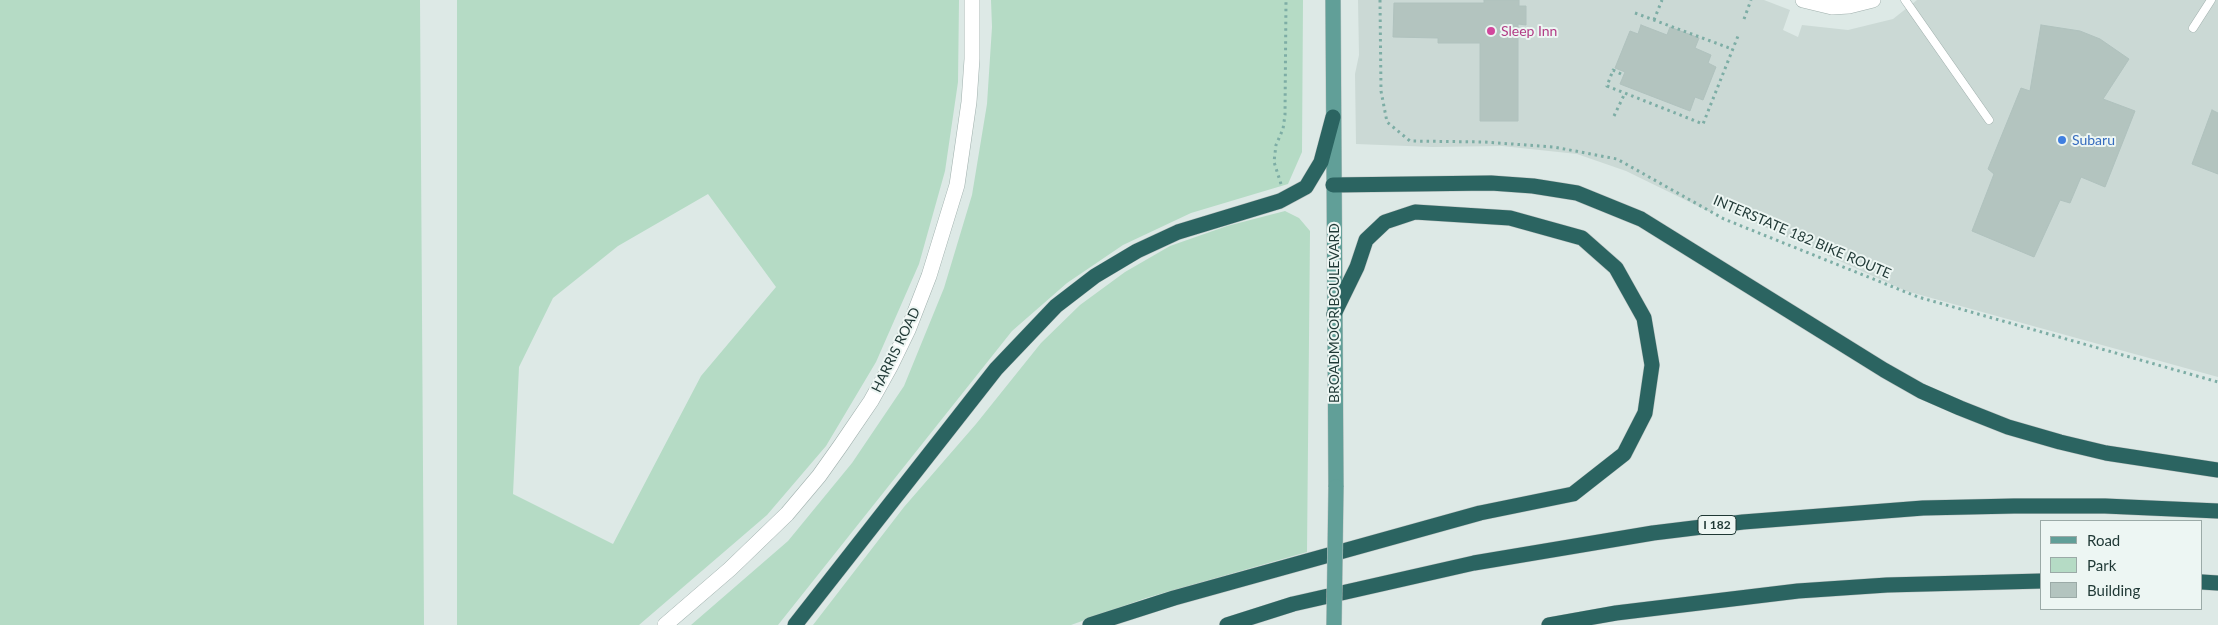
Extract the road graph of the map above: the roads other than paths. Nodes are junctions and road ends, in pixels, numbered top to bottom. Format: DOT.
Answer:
graph roads {
  1 [pos="972,0"];
  2 [pos="1333,0"];
  3 [pos="1803,0"];
  4 [pos="1873,0"];
  5 [pos="1905,0"];
  6 [pos="2212,0"];
  7 [pos="2193,28"];
  8 [pos="1333,117"];
  9 [pos="1989,120"];
  10 [pos="1334,185"];
  11 [pos="1334,314"];
  12 [pos="2218,470"];
  13 [pos="2218,511"];
  14 [pos="2040,581"];
  15 [pos="2203,582"];
  16 [pos="2218,583"];
  17 [pos="665,625"];
  18 [pos="795,625"];
  19 [pos="1090,625"];
  20 [pos="1227,625"];
  21 [pos="1334,625"];
  22 [pos="1548,625"];
  1 -- 17 [label="street, HARRIS ROAD"];
  2 -- 8 [label="main road, BROADMOOR BOULEVARD"];
  3 -- 4 [label="street"];
  5 -- 9 [label="lane"];
  6 -- 7 [label="lane"];
  8 -- 10 [label="main road, BROADMOOR BOULEVARD"];
  8 -- 18 [label="highway"];
  10 -- 11 [label="main road, BROADMOOR BOULEVARD"];
  10 -- 12 [label="highway"];
  11 -- 19 [label="highway"];
  11 -- 21 [label="main road, BROADMOOR BOULEVARD, bridge"];
  13 -- 20 [label="highway, I 182"];
  14 -- 22 [label="highway"];
  15 -- 16 [label="highway"];
}
